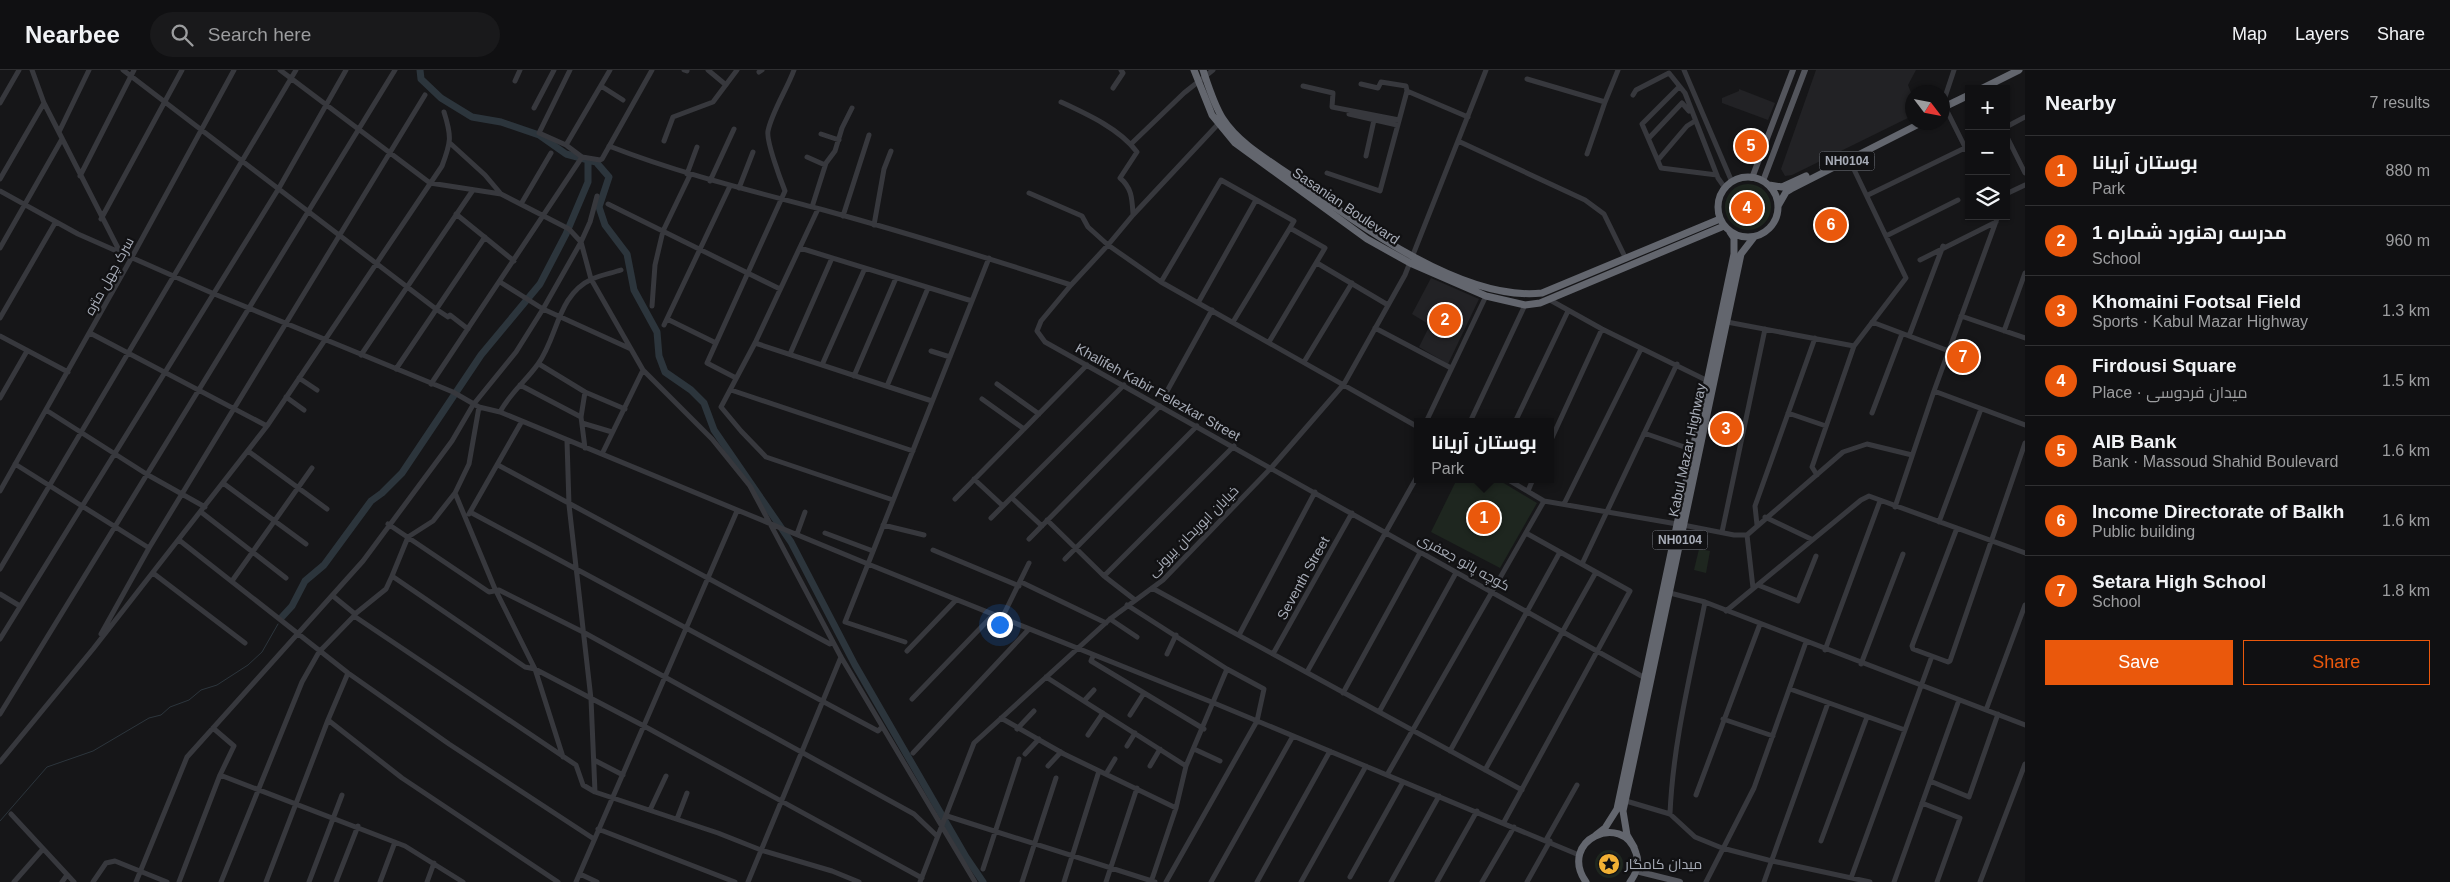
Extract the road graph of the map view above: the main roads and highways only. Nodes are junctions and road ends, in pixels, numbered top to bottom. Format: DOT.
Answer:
graph roads {
  1 [pos="1194,70"];
  2 [pos="1793,70"];
  3 [pos="1805,70"];
  4 [pos="2019,70"];
  5 [pos="2025,72"];
  6 [pos="1204,73"];
  7 [pos="1989,85"];
  8 [pos="1999,85"];
  9 [pos="1965,97"];
  10 [pos="1965,101"];
  11 [pos="1950,106"];
  12 [pos="1950,107"];
  13 [pos="1220,122"];
  14 [pos="1905,126"];
  15 [pos="1907,130"];
  16 [pos="1816,173"];
  17 [pos="1752,178"];
  18 [pos="1766,183"];
  19 [pos="1778,206"];
  20 [pos="1720,219"];
  21 [pos="1724,226"];
  22 [pos="1730,232"];
  23 [pos="1754,237"];
  24 [pos="1411,260"];
  25 [pos="1680,525"];
  26 [pos="1666,592"];
  27 [pos="1596,835"];
  28 [pos="1634,847"];
  29 [pos="1636,871"];
  30 [pos="1586,882"];
  31 [pos="1630,882"];
  32 [pos="1680,882"];
  1 -- 13 [label="highway, Sasanian Boulevard"];
  2 -- 17 [label="main road"];
  3 -- 18 [label="main road"];
  4 -- 7 [label="highway"];
  5 -- 8 [label="highway"];
  6 -- 13 [label="highway, Sasanian Boulevard"];
  9 -- 11 [label="highway"];
  10 -- 12 [label="highway"];
  13 -- 24 [label="highway, Sasanian Boulevard"];
  14 -- 16 [label="highway, NH0104"];
  15 -- 16 [label="highway, NH0104"];
  16 -- 18 [label="highway, NH0104"];
  16 -- 19 [label="highway, NH0104"];
  17 -- 18 [label="highway, NH0104"];
  17 -- 20 [label="highway, NH0104"];
  18 -- 19 [label="highway"];
  19 -- 23 [label="highway, NH0104"];
  20 -- 21 [label="highway"];
  20 -- 24 [label="highway, Sasanian Boulevard"];
  21 -- 22 [label="highway"];
  21 -- 24 [label="highway, Sasanian Boulevard"];
  22 -- 23 [label="highway"];
  22 -- 25 [label="highway, Kabul Mazar Highway / NH0104"];
  23 -- 25 [label="highway, Kabul Mazar Highway / NH0104"];
  25 -- 26 [label="highway, Kabul Mazar Highway / NH0104"];
  26 -- 27 [label="highway, Kabul Mazar Highway / NH0104"];
  26 -- 28 [label="highway, Kabul Mazar Highway / NH0104"];
  27 -- 28 [label="highway"];
  27 -- 30 [label="highway, NH0104"];
  28 -- 29 [label="highway, NH0104"];
  29 -- 31 [label="highway"];
  29 -- 32 [label="main road"];
}
